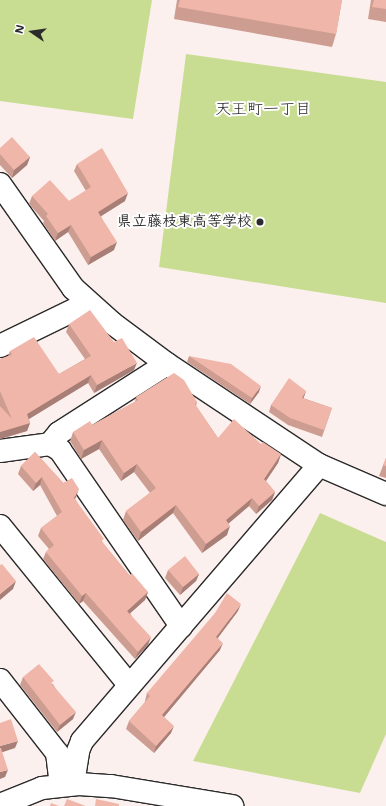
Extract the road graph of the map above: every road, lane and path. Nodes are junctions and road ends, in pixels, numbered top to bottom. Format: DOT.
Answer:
graph roads {
  1 [pos="0,184"];
  2 [pos="88,303"];
  3 [pos="0,346"];
  4 [pos="167,364"];
  5 [pos="50,444"];
  6 [pos="0,450"];
  7 [pos="319,465"];
  8 [pos="386,494"];
  9 [pos="0,526"];
  10 [pos="181,626"];
  11 [pos="0,680"];
  12 [pos="129,685"];
  13 [pos="67,784"];
  14 [pos="0,806"];
  15 [pos="232,806"];
  1 -- 2 [label="street"];
  2 -- 3 [label="street"];
  2 -- 4 [label="street"];
  4 -- 5 [label="street"];
  4 -- 7 [label="street"];
  5 -- 6 [label="street"];
  5 -- 10 [label="street"];
  7 -- 8 [label="street"];
  7 -- 10 [label="street"];
  9 -- 12 [label="street"];
  10 -- 12 [label="street"];
  11 -- 13 [label="street"];
  12 -- 13 [label="street"];
  13 -- 14 [label="street"];
  13 -- 15 [label="street"];
}
